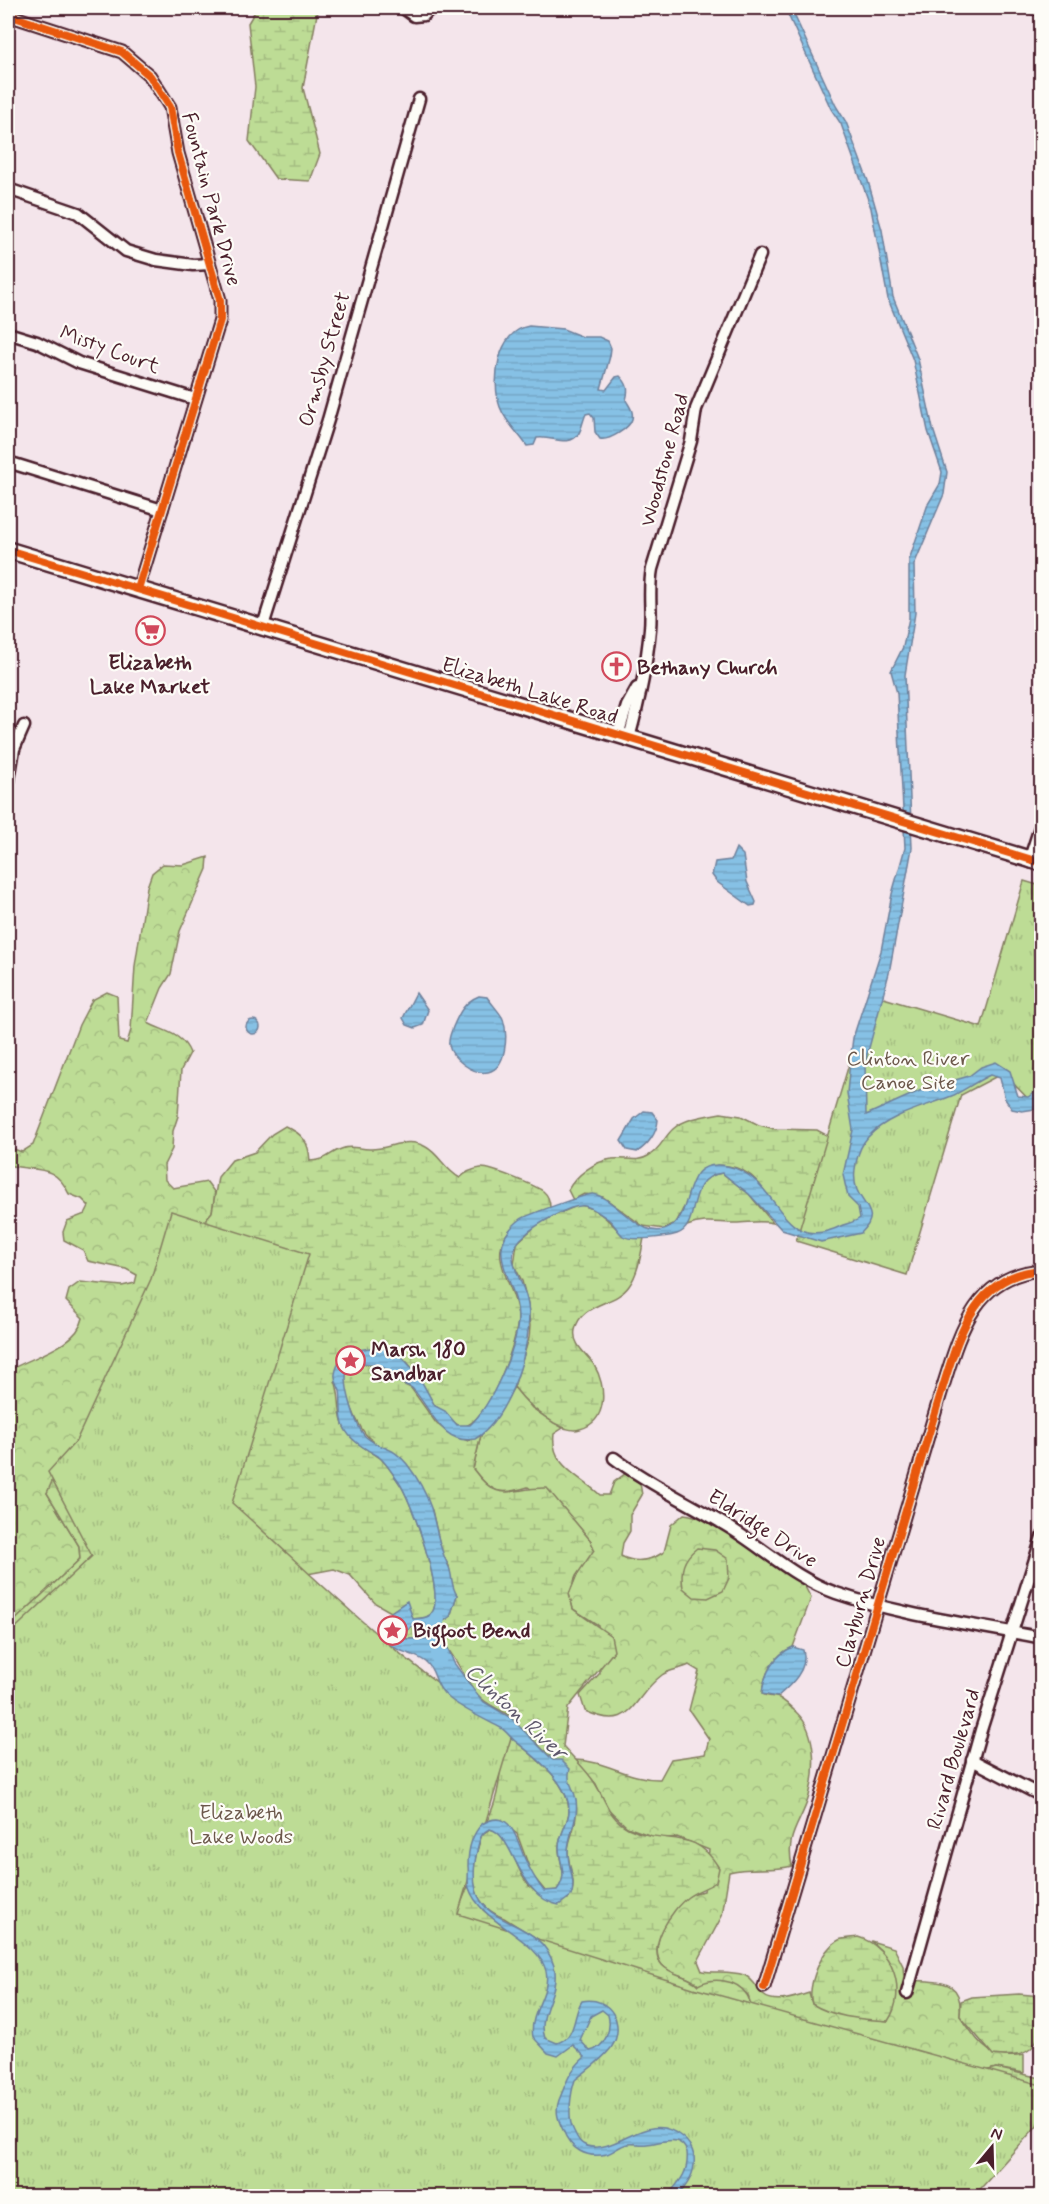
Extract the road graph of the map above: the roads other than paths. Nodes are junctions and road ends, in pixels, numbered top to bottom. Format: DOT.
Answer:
graph roads {
  1 [pos="403,8"];
  2 [pos="431,8"];
  3 [pos="1033,8"];
  4 [pos="1041,10"];
  5 [pos="8,15"];
  6 [pos="419,99"];
  7 [pos="8,189"];
  8 [pos="760,255"];
  9 [pos="209,264"];
  10 [pos="11,334"];
  11 [pos="195,399"];
  12 [pos="8,462"];
  13 [pos="162,510"];
  14 [pos="8,550"];
  15 [pos="138,589"];
  16 [pos="262,629"];
  17 [pos="24,726"];
  18 [pos="624,736"];
  19 [pos="8,786"];
  20 [pos="1041,829"];
  21 [pos="1037,862"];
  22 [pos="1041,1270"];
  23 [pos="614,1458"];
  24 [pos="1041,1537"];
  25 [pos="879,1605"];
  26 [pos="1012,1632"];
  27 [pos="1041,1638"];
  28 [pos="972,1760"];
  29 [pos="1041,1796"];
  30 [pos="764,1987"];
  31 [pos="907,1992"];
  1 -- 2 [label="street"];
  3 -- 4 [label="street"];
  5 -- 9 [label="street, Fountain Park Drive"];
  6 -- 16 [label="street, Ormsby Street"];
  7 -- 9 [label="street"];
  8 -- 18 [label="street, Woodstone Road"];
  9 -- 11 [label="street, Fountain Park Drive"];
  10 -- 11 [label="street, Misty Court"];
  11 -- 13 [label="street, Fountain Park Drive"];
  12 -- 13 [label="street"];
  13 -- 15 [label="street, Fountain Park Drive"];
  14 -- 15 [label="street, Elizabeth Lake Road"];
  15 -- 16 [label="street, Elizabeth Lake Road"];
  16 -- 18 [label="street, Elizabeth Lake Road"];
  17 -- 19 [label="street"];
  18 -- 21 [label="street, Elizabeth Lake Road"];
  20 -- 21 [label="street"];
  22 -- 25 [label="street, Clayburn Drive"];
  23 -- 25 [label="street, Eldridge Drive"];
  24 -- 26 [label="street, Rivard Boulevard"];
  25 -- 26 [label="street, Eldridge Drive"];
  25 -- 30 [label="street, Clayburn Drive"];
  26 -- 27 [label="street, Eldridge Drive"];
  26 -- 28 [label="street, Rivard Boulevard"];
  28 -- 29 [label="street"];
  28 -- 31 [label="street, Rivard Boulevard"];
}
